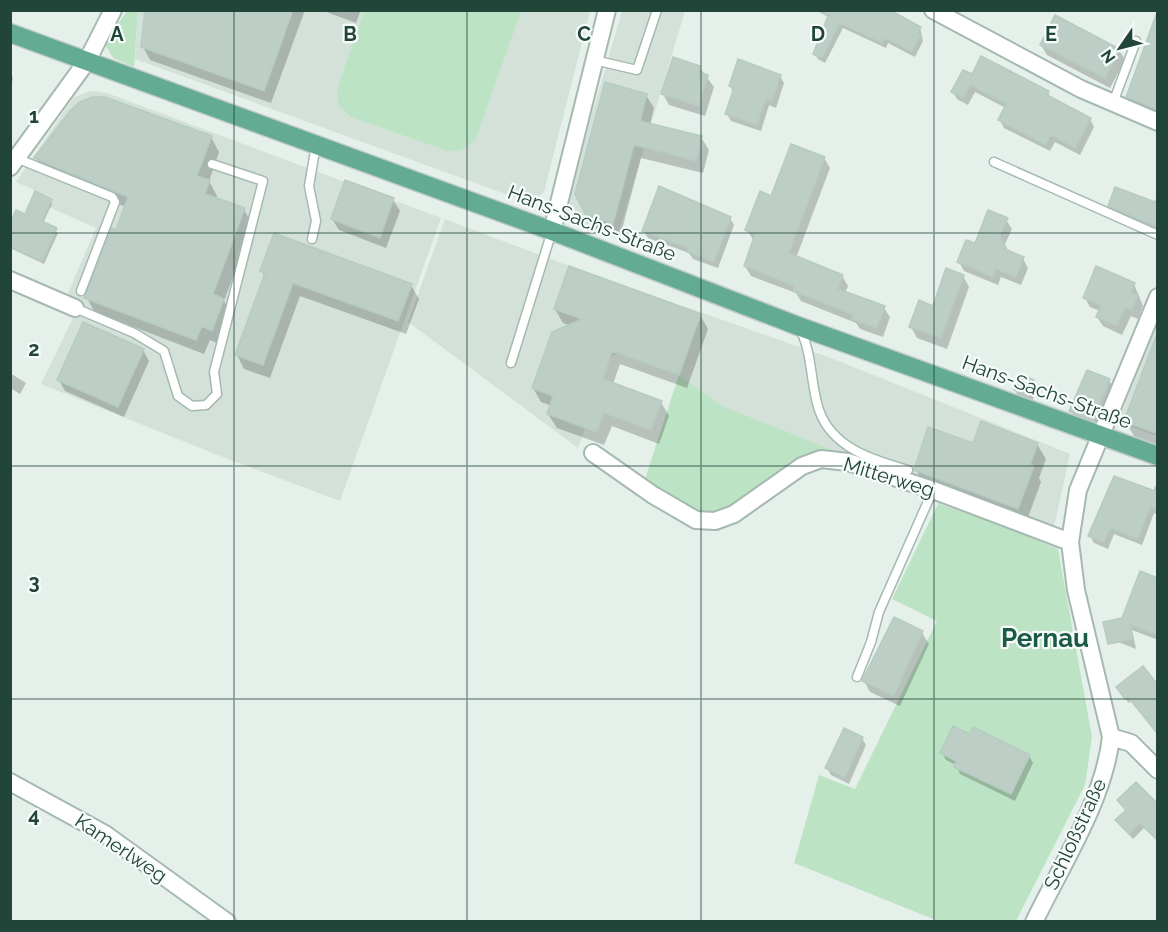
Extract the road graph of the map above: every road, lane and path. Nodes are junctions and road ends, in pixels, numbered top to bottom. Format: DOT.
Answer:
graph roads {
  1 [pos="113,10"];
  2 [pos="607,10"];
  3 [pos="657,10"];
  4 [pos="933,10"];
  5 [pos="10,33"];
  6 [pos="1137,41"];
  7 [pos="594,60"];
  8 [pos="87,61"];
  9 [pos="1113,103"];
  10 [pos="1158,122"];
  11 [pos="316,145"];
  12 [pos="994,162"];
  13 [pos="13,163"];
  14 [pos="212,164"];
  15 [pos="552,231"];
  16 [pos="1158,235"];
  17 [pos="312,239"];
  18 [pos="10,280"];
  19 [pos="81,291"];
  20 [pos="1158,297"];
  21 [pos="75,308"];
  22 [pos="798,326"];
  23 [pos="511,363"];
  24 [pos="1102,436"];
  25 [pos="593,453"];
  26 [pos="1158,456"];
  27 [pos="908,470"];
  28 [pos="933,490"];
  29 [pos="1070,542"];
  30 [pos="857,677"];
  31 [pos="1110,736"];
  32 [pos="1158,770"];
  33 [pos="10,782"];
  34 [pos="227,921"];
  35 [pos="1034,921"];
  1 -- 8 [label="street"];
  2 -- 7 [label="street"];
  3 -- 7 [label="lane"];
  4 -- 9 [label="street"];
  5 -- 8 [label="main road, Hans-Sachs-Straße"];
  6 -- 9 [label="lane"];
  7 -- 15 [label="street"];
  8 -- 11 [label="main road, Hans-Sachs-Straße"];
  8 -- 13 [label="street"];
  9 -- 10 [label="street"];
  11 -- 15 [label="main road, Hans-Sachs-Straße"];
  11 -- 17 [label="lane"];
  12 -- 16 [label="lane"];
  13 -- 19 [label="lane"];
  14 -- 21 [label="lane"];
  15 -- 22 [label="main road, Hans-Sachs-Straße"];
  15 -- 23 [label="lane"];
  18 -- 21 [label="street"];
  20 -- 24 [label="street, Schloßstraße"];
  22 -- 24 [label="main road, Hans-Sachs-Straße"];
  22 -- 27 [label="lane"];
  24 -- 26 [label="main road, Hans-Sachs-Straße"];
  24 -- 29 [label="street, Schloßstraße"];
  25 -- 28 [label="street, Mitterweg"];
  28 -- 29 [label="street, Mitterweg"];
  28 -- 30 [label="lane"];
  29 -- 31 [label="street, Schloßstraße"];
  31 -- 32 [label="street"];
  31 -- 35 [label="street, Schloßstraße"];
  33 -- 34 [label="street, Kamerlweg"];
}
